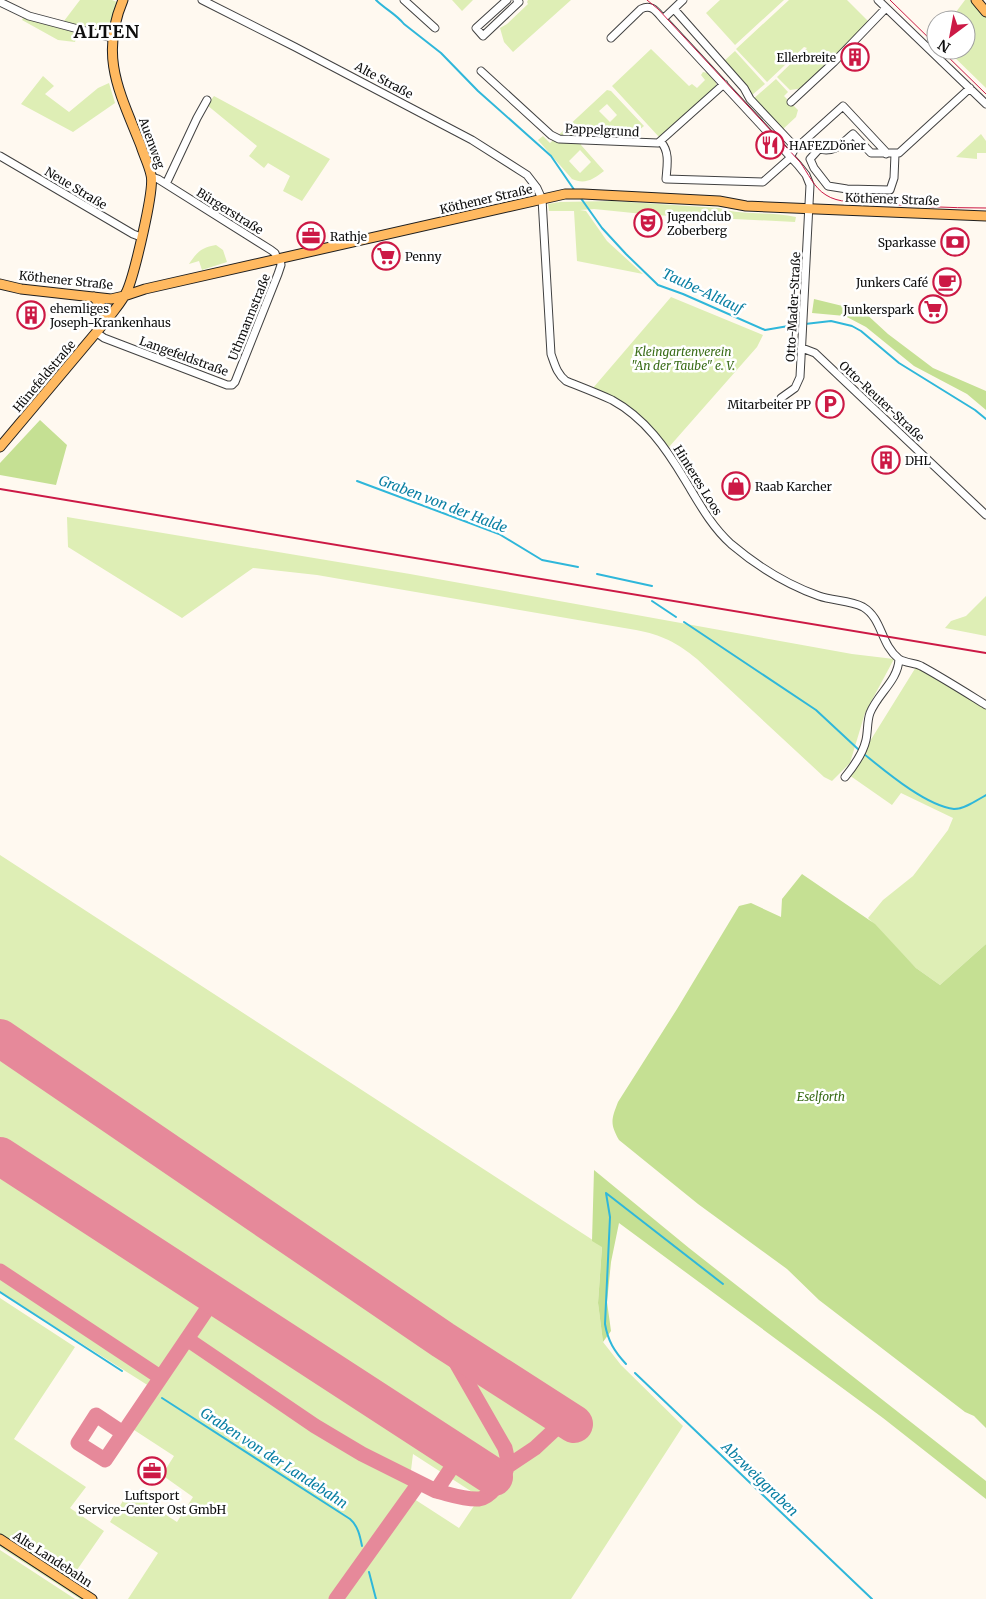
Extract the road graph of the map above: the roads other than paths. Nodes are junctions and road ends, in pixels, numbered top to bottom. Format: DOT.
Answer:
graph roads {
  1 [pos="123,0"];
  2 [pos="202,0"];
  3 [pos="404,0"];
  4 [pos="507,0"];
  5 [pos="517,0"];
  6 [pos="683,0"];
  7 [pos="878,0"];
  8 [pos="976,0"];
  9 [pos="0,2"];
  10 [pos="886,8"];
  11 [pos="674,9"];
  12 [pos="986,12"];
  13 [pos="663,19"];
  14 [pos="435,28"];
  15 [pos="112,38"];
  16 [pos="611,38"];
  17 [pos="481,71"];
  18 [pos="724,84"];
  19 [pos="970,88"];
  20 [pos="207,100"];
  21 [pos="791,102"];
  22 [pos="986,104"];
  23 [pos="661,142"];
  24 [pos="796,148"];
  25 [pos="886,154"];
  26 [pos="895,154"];
  27 [pos="0,156"];
  28 [pos="790,156"];
  29 [pos="152,177"];
  30 [pos="166,184"];
  31 [pos="542,199"];
  32 [pos="810,208"];
  33 [pos="986,216"];
  34 [pos="141,237"];
  35 [pos="278,259"];
  36 [pos="0,284"];
  37 [pos="124,296"];
  38 [pos="94,297"];
  39 [pos="105,323"];
  40 [pos="97,333"];
  41 [pos="802,348"];
  42 [pos="235,382"];
  43 [pos="781,398"];
  44 [pos="0,447"];
  45 [pos="986,515"];
  46 [pos="899,659"];
  47 [pos="986,705"];
  48 [pos="845,777"];
  49 [pos="0,1539"];
  50 [pos="92,1599"];
  1 -- 15 [label="main road, Auenweg"];
  2 -- 31 [label="street, Alte Straße"];
  3 -- 14 [label="street"];
  4 -- 5 [label="street"];
  6 -- 11 [label="street"];
  7 -- 10 [label="street"];
  8 -- 12 [label="main road"];
  9 -- 15 [label="street"];
  10 -- 19 [label="street"];
  10 -- 21 [label="street"];
  11 -- 13 [label="street"];
  11 -- 24 [label="street"];
  13 -- 16 [label="street"];
  13 -- 18 [label="street"];
  15 -- 29 [label="main road, Auenweg"];
  17 -- 23 [label="street, Pappelgrund"];
  18 -- 23 [label="street"];
  18 -- 28 [label="street"];
  19 -- 22 [label="street"];
  19 -- 26 [label="street"];
  20 -- 30 [label="street"];
  23 -- 28 [label="street"];
  24 -- 25 [label="street"];
  24 -- 28 [label="street"];
  25 -- 26 [label="street, Köthener Straße"];
  25 -- 26 [label="street, Köthener Straße"];
  27 -- 34 [label="street, Neue Straße"];
  28 -- 32 [label="street"];
  29 -- 30 [label="street, Bürgerstraße"];
  29 -- 34 [label="main road, Auenweg"];
  30 -- 35 [label="street, Bürgerstraße"];
  31 -- 32 [label="main road, Köthener Straße"];
  31 -- 35 [label="main road, Köthener Straße"];
  31 -- 46 [label="street, Hinteres Loos"];
  32 -- 33 [label="main road, Köthener Straße"];
  32 -- 41 [label="street, Otto-Mader-Straße"];
  34 -- 37 [label="main road, Auenweg"];
  35 -- 37 [label="main road, Köthener Straße"];
  35 -- 42 [label="street, Uthmannstraße"];
  36 -- 38 [label="main road, Köthener Straße"];
  37 -- 38 [label="main road, Köthener Straße"];
  37 -- 39 [label="main road, Hünefeldstraße"];
  38 -- 39 [label="main road"];
  39 -- 40 [label="main road, Hünefeldstraße"];
  40 -- 42 [label="street, Langefeldstraße"];
  40 -- 44 [label="main road, Hünefeldstraße"];
  41 -- 43 [label="street, Otto-Mader-Straße"];
  41 -- 45 [label="street, Otto-Reuter-Straße"];
  46 -- 47 [label="street"];
  46 -- 48 [label="street"];
  49 -- 50 [label="main road, Alte Landebahn"];
}
